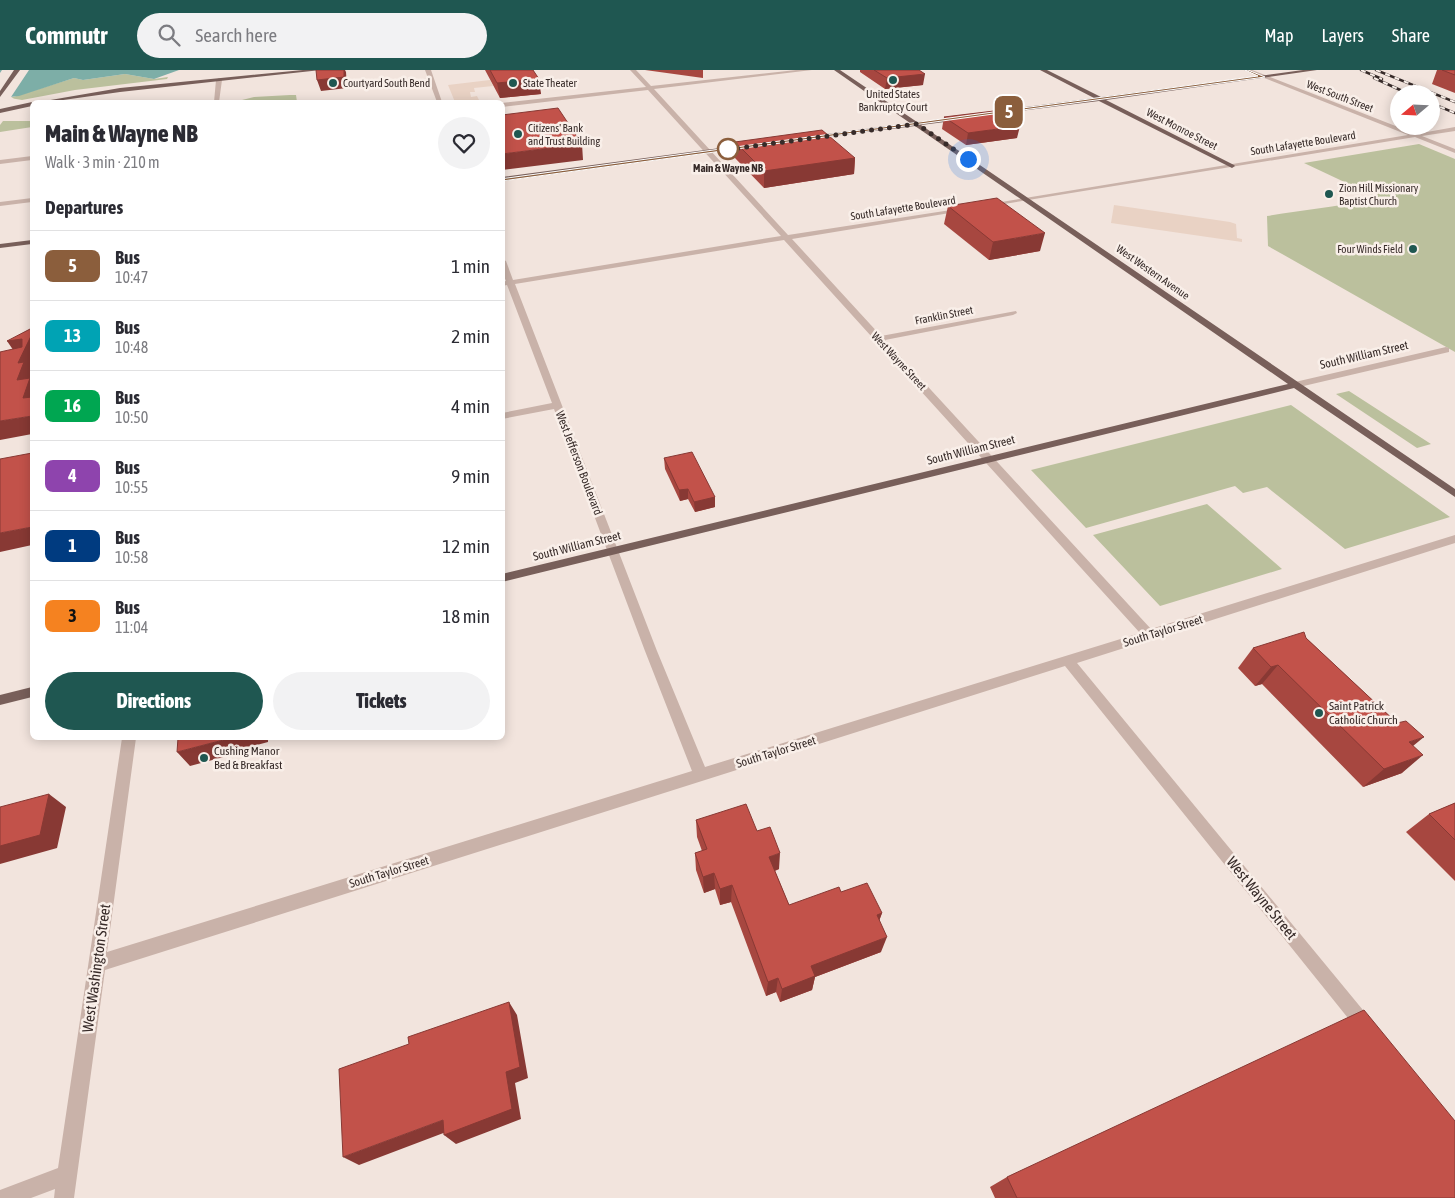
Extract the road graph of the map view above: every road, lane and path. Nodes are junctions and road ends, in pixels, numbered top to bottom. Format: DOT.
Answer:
graph roads {
  1 [pos="17,70"];
  2 [pos="318,70"];
  3 [pos="428,70"];
  4 [pos="633,70"];
  5 [pos="809,70"];
  6 [pos="837,70"];
  7 [pos="1042,70"];
  8 [pos="1247,70"];
  9 [pos="1314,70"];
  10 [pos="1263,77"];
  11 [pos="219,80"];
  12 [pos="649,88"];
  13 [pos="0,95"];
  14 [pos="53,100"];
  15 [pos="216,100"];
  16 [pos="439,100"];
  17 [pos="1101,100"];
  18 [pos="30,104"];
  19 [pos="505,105"];
  20 [pos="0,111"];
  21 [pos="974,116"];
  22 [pos="965,118"];
  23 [pos="917,124"];
  24 [pos="1455,129"];
  25 [pos="1415,136"];
  26 [pos="806,139"];
  27 [pos="761,145"];
  28 [pos="707,152"];
  29 [pos="1455,152"];
  30 [pos="30,158"];
  31 [pos="0,162"];
  32 [pos="1232,166"];
  33 [pos="505,179"];
  34 [pos="1026,199"];
  35 [pos="30,200"];
  36 [pos="0,204"];
  37 [pos="785,238"];
  38 [pos="30,242"];
  39 [pos="0,246"];
  40 [pos="507,283"];
  41 [pos="1013,313"];
  42 [pos="879,339"];
  43 [pos="1446,350"];
  44 [pos="1295,385"];
  45 [pos="557,405"];
  46 [pos="505,415"];
  47 [pos="990,459"];
  48 [pos="1455,494"];
  49 [pos="1455,539"];
  50 [pos="613,551"];
  51 [pos="505,577"];
  52 [pos="1149,635"];
  53 [pos="1068,661"];
  54 [pos="30,692"];
  55 [pos="0,700"];
  56 [pos="129,740"];
  57 [pos="701,775"];
  58 [pos="97,964"];
  59 [pos="1376,1039"];
  60 [pos="67,1175"];
  61 [pos="4,1198"];
  62 [pos="64,1198"];
  1 -- 13 [label="main road"];
  2 -- 11 [label="main road"];
  3 -- 16 [label="street"];
  4 -- 12 [label="street, West Wayne Street"];
  5 -- 12 [label="street"];
  6 -- 23 [label="main road, West Western Avenue"];
  7 -- 17 [label="main road, West Monroe Street"];
  8 -- 10 [label="street, West South Street"];
  9 -- 10 [label="main road"];
  10 -- 17 [label="main road"];
  10 -- 25 [label="street, West South Street"];
  11 -- 14 [label="main road"];
  11 -- 15 [label="street"];
  12 -- 19 [label="street"];
  12 -- 28 [label="street, West Wayne Street"];
  17 -- 21 [label="main road"];
  17 -- 32 [label="main road, West Monroe Street"];
  18 -- 20 [label="main road"];
  22 -- 23 [label="main road"];
  23 -- 26 [label="main road"];
  23 -- 34 [label="main road, West Western Avenue"];
  24 -- 25 [label="street, South Lafayette Boulevard"];
  25 -- 29 [label="street, West South Street"];
  25 -- 32 [label="street, South Lafayette Boulevard"];
  27 -- 28 [label="main road"];
  28 -- 33 [label="main road"];
  28 -- 37 [label="street, West Wayne Street"];
  30 -- 31 [label="street"];
  32 -- 34 [label="street, South Lafayette Boulevard"];
  34 -- 37 [label="street, South Lafayette Boulevard"];
  34 -- 44 [label="main road, West Western Avenue"];
  35 -- 36 [label="street"];
  37 -- 40 [label="street, South Lafayette Boulevard"];
  37 -- 42 [label="street, West Wayne Street"];
  38 -- 39 [label="main road"];
  40 -- 45 [label="street, West Jefferson Boulevard"];
  41 -- 42 [label="street, Franklin Street"];
  42 -- 47 [label="street, West Wayne Street"];
  43 -- 44 [label="street, South William Street"];
  44 -- 47 [label="main road, South William Street"];
  44 -- 48 [label="main road, West Western Avenue"];
  45 -- 46 [label="street"];
  45 -- 50 [label="street, West Jefferson Boulevard"];
  47 -- 50 [label="main road, South William Street"];
  47 -- 52 [label="street, West Wayne Street"];
  49 -- 52 [label="street, South Taylor Street"];
  50 -- 51 [label="main road, South William Street"];
  50 -- 57 [label="street, West Jefferson Boulevard"];
  52 -- 53 [label="street, South Taylor Street"];
  53 -- 57 [label="street, South Taylor Street"];
  53 -- 59 [label="street, West Wayne Street"];
  54 -- 55 [label="main road"];
  56 -- 58 [label="street, West Washington Street"];
  57 -- 58 [label="street, South Taylor Street"];
  58 -- 60 [label="street, West Washington Street"];
  60 -- 61 [label="street"];
  60 -- 62 [label="street, West Washington Street"];
}
